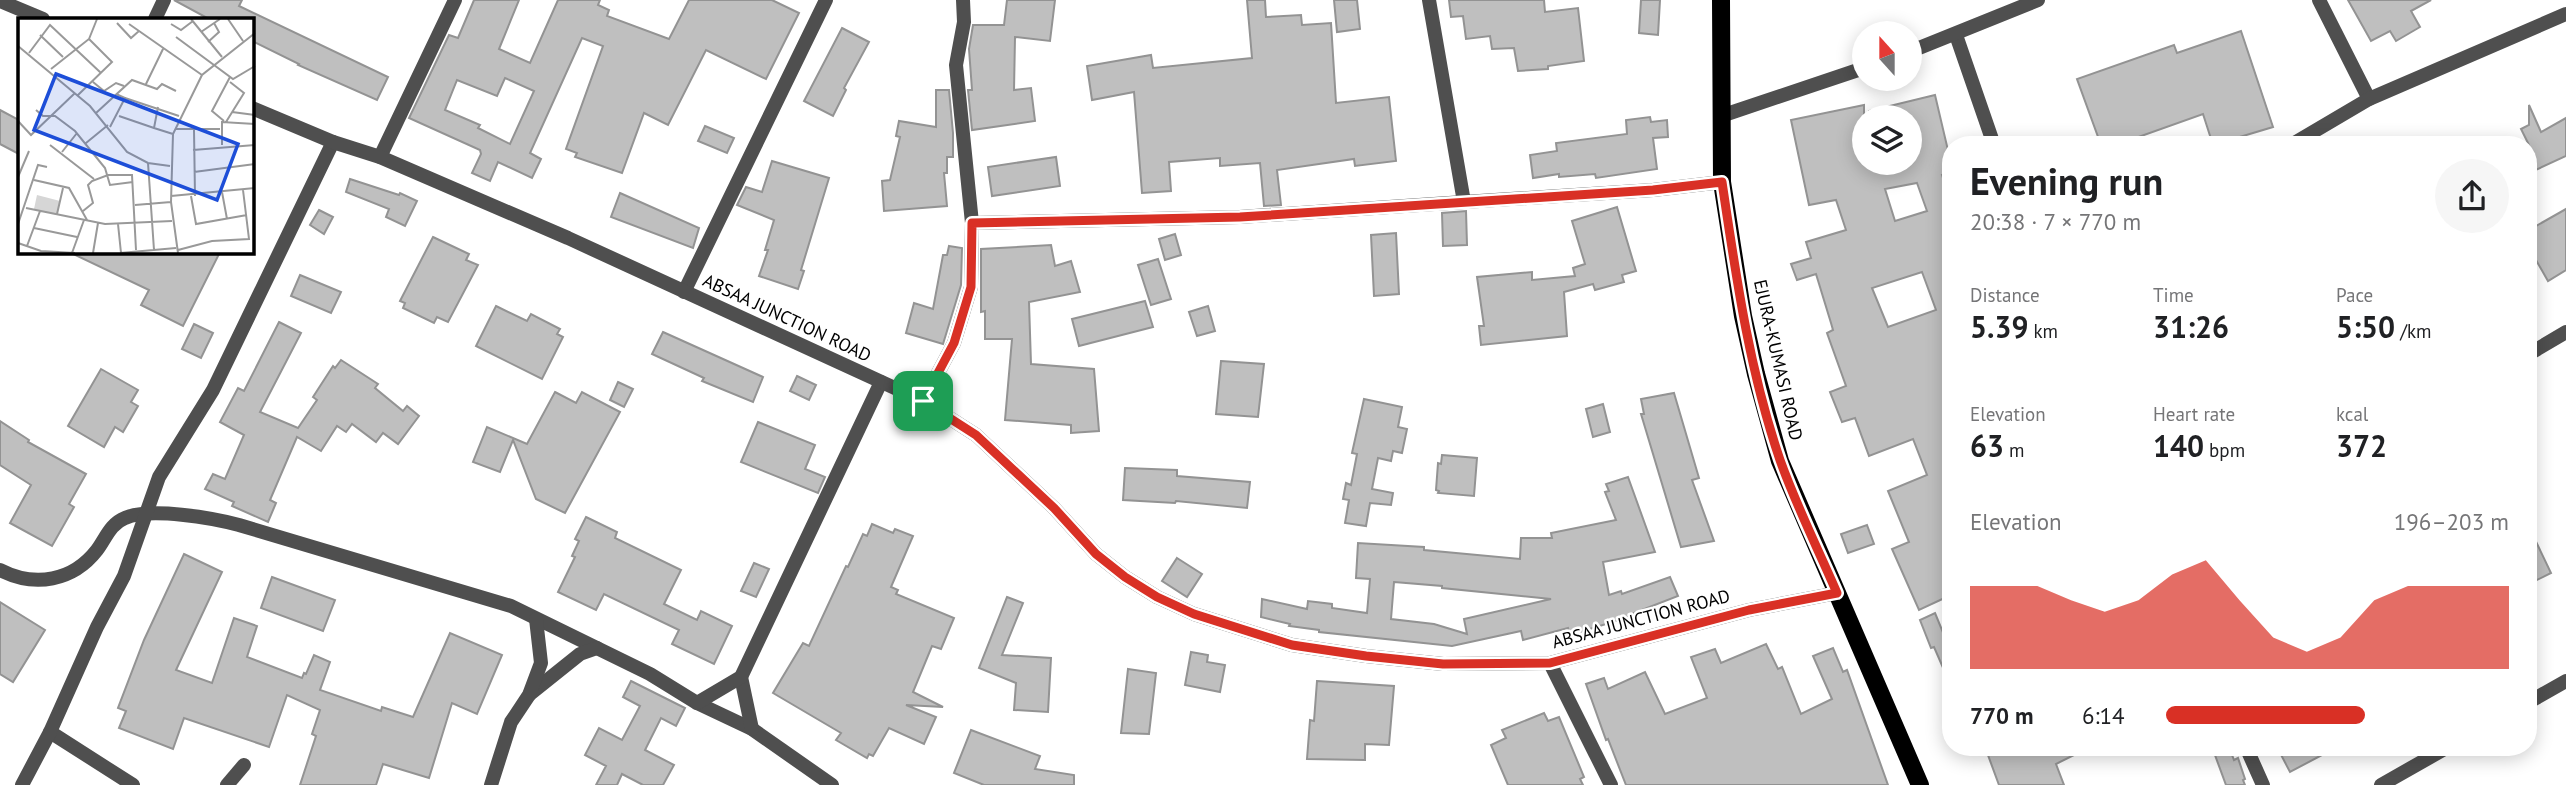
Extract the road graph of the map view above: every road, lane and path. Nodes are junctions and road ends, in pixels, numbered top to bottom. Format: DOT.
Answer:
graph roads {
  1 [pos="164,0"];
  2 [pos="455,0"];
  3 [pos="826,0"];
  4 [pos="963,0"];
  5 [pos="1429,0"];
  6 [pos="1721,0"];
  7 [pos="2038,0"];
  8 [pos="2319,0"];
  9 [pos="0,1"];
  10 [pos="2566,14"];
  11 [pos="41,18"];
  12 [pos="155,18"];
  13 [pos="1956,35"];
  14 [pos="1922,47"];
  15 [pos="1852,72"];
  16 [pos="2369,99"];
  17 [pos="254,109"];
  18 [pos="1721,116"];
  19 [pos="1991,136"];
  20 [pos="2306,136"];
  21 [pos="332,142"];
  22 [pos="380,157"];
  23 [pos="1722,182"];
  24 [pos="1464,202"];
  25 [pos="972,223"];
  26 [pos="684,292"];
  27 [pos="2566,332"];
  28 [pos="2537,349"];
  29 [pos="881,382"];
  30 [pos="923,401"];
  31 [pos="146,514"];
  32 [pos="0,570"];
  33 [pos="1837,593"];
  34 [pos="536,619"];
  35 [pos="597,648"];
  36 [pos="1550,663"];
  37 [pos="741,677"];
  38 [pos="2566,681"];
  39 [pos="529,695"];
  40 [pos="2537,697"];
  41 [pos="697,703"];
  42 [pos="752,729"];
  43 [pos="50,732"];
  44 [pos="2250,756"];
  45 [pos="2432,756"];
  46 [pos="244,765"];
  47 [pos="22,785"];
  48 [pos="133,785"];
  49 [pos="227,785"];
  50 [pos="491,785"];
  51 [pos="832,785"];
  52 [pos="1611,785"];
  53 [pos="1920,785"];
  54 [pos="2263,785"];
  55 [pos="2381,785"];
  1 -- 12 [label="street"];
  2 -- 22 [label="street"];
  3 -- 26 [label="street"];
  4 -- 25 [label="street"];
  5 -- 24 [label="street"];
  6 -- 18 [label="main road, EJURA-KUMASI ROAD"];
  7 -- 13 [label="street"];
  8 -- 16 [label="street"];
  9 -- 11 [label="street"];
  10 -- 16 [label="street"];
  13 -- 14 [label="street"];
  13 -- 19 [label="street"];
  15 -- 18 [label="street"];
  16 -- 20 [label="street"];
  17 -- 21 [label="street, ABSAA JUNCTION ROAD"];
  18 -- 23 [label="main road, EJURA-KUMASI ROAD"];
  21 -- 22 [label="street, ABSAA JUNCTION ROAD"];
  21 -- 31 [label="street"];
  22 -- 26 [label="street, ABSAA JUNCTION ROAD"];
  23 -- 24 [label="street"];
  23 -- 33 [label="main road, EJURA-KUMASI ROAD"];
  24 -- 25 [label="street"];
  25 -- 30 [label="street"];
  26 -- 29 [label="street, ABSAA JUNCTION ROAD"];
  27 -- 28 [label="street"];
  29 -- 30 [label="street, ABSAA JUNCTION ROAD"];
  29 -- 37 [label="street"];
  30 -- 36 [label="street, ABSAA JUNCTION ROAD"];
  31 -- 32 [label="street"];
  31 -- 34 [label="street"];
  31 -- 43 [label="street"];
  33 -- 36 [label="street, ABSAA JUNCTION ROAD"];
  33 -- 53 [label="main road, EJURA-KUMASI ROAD"];
  34 -- 35 [label="street"];
  34 -- 39 [label="street"];
  35 -- 39 [label="street"];
  35 -- 41 [label="street"];
  36 -- 52 [label="street"];
  37 -- 41 [label="street"];
  37 -- 42 [label="street"];
  38 -- 40 [label="street"];
  39 -- 50 [label="street"];
  41 -- 42 [label="street"];
  42 -- 51 [label="street"];
  43 -- 47 [label="street"];
  43 -- 48 [label="street"];
  44 -- 54 [label="street"];
  45 -- 55 [label="street"];
  46 -- 49 [label="street"];
}
